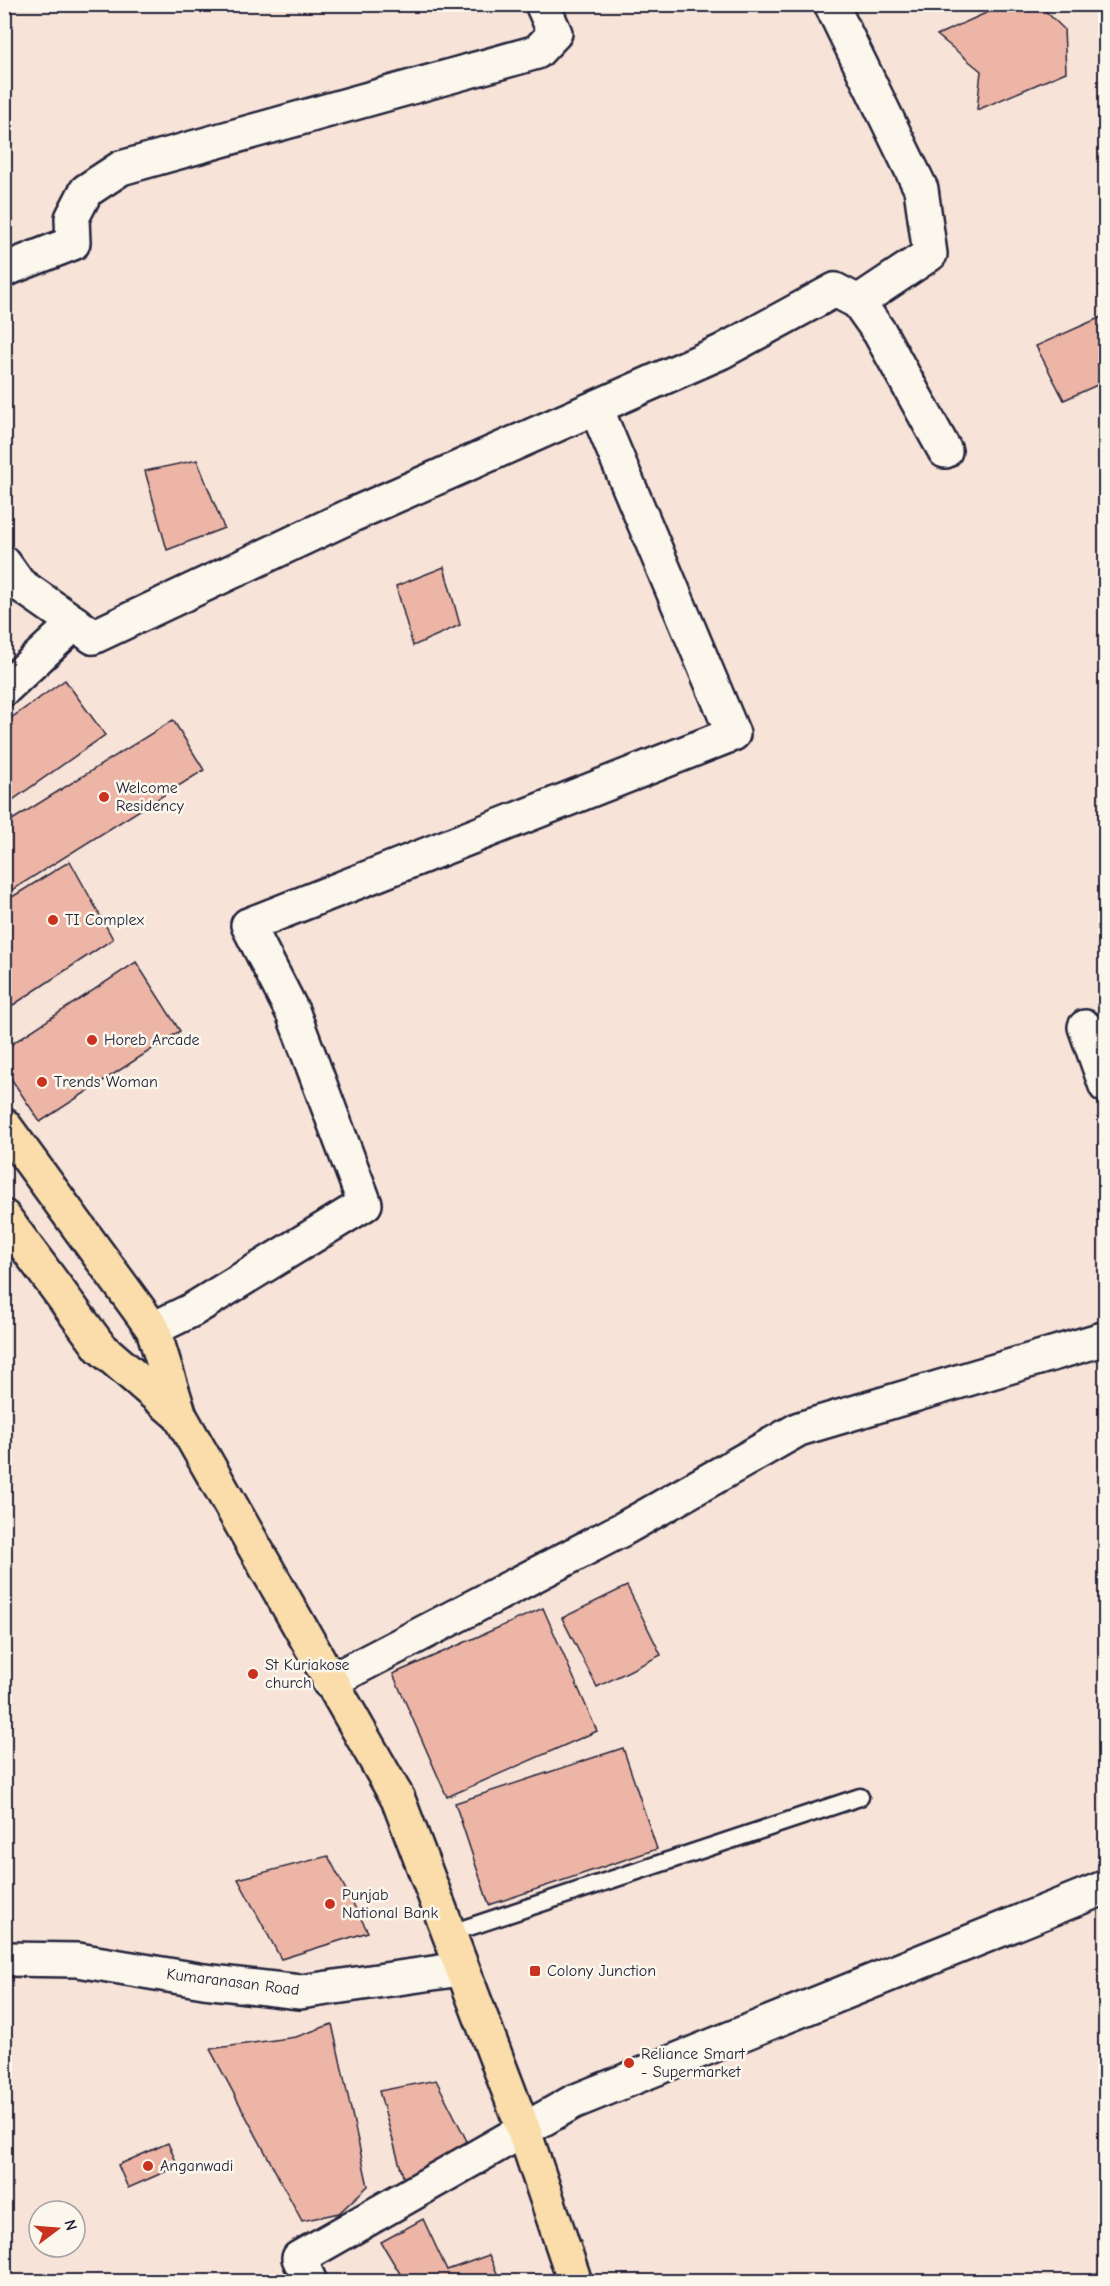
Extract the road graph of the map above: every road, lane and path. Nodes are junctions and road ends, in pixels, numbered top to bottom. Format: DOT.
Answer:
graph roads {
  1 [pos="542,4"];
  2 [pos="831,4"];
  3 [pos="4,270"];
  4 [pos="858,302"];
  5 [pos="596,408"];
  6 [pos="945,451"];
  7 [pos="4,563"];
  8 [pos="75,623"];
  9 [pos="4,689"];
  10 [pos="1085,1027"];
  11 [pos="1106,1086"];
  12 [pos="8,1135"];
  13 [pos="4,1217"];
  14 [pos="153,1329"];
  15 [pos="1106,1338"];
  16 [pos="180,1416"];
  17 [pos="329,1682"];
  18 [pos="860,1797"];
  19 [pos="1106,1887"];
  20 [pos="448,1934"];
  21 [pos="4,1959"];
  22 [pos="461,1969"];
  23 [pos="524,2131"];
  24 [pos="304,2279"];
  25 [pos="575,2282"];
  1 -- 3 [label="street"];
  2 -- 4 [label="street"];
  4 -- 5 [label="street"];
  4 -- 6 [label="street"];
  5 -- 8 [label="street"];
  5 -- 14 [label="street"];
  7 -- 8 [label="street"];
  8 -- 9 [label="street"];
  10 -- 11 [label="street"];
  12 -- 14 [label="main road"];
  13 -- 16 [label="main road"];
  14 -- 16 [label="main road"];
  15 -- 17 [label="street"];
  16 -- 17 [label="main road"];
  17 -- 20 [label="main road"];
  18 -- 20 [label="lane"];
  19 -- 23 [label="street"];
  20 -- 22 [label="main road"];
  21 -- 22 [label="street, Kumaranasan Road"];
  22 -- 23 [label="main road"];
  23 -- 24 [label="street"];
  23 -- 25 [label="main road"];
}
